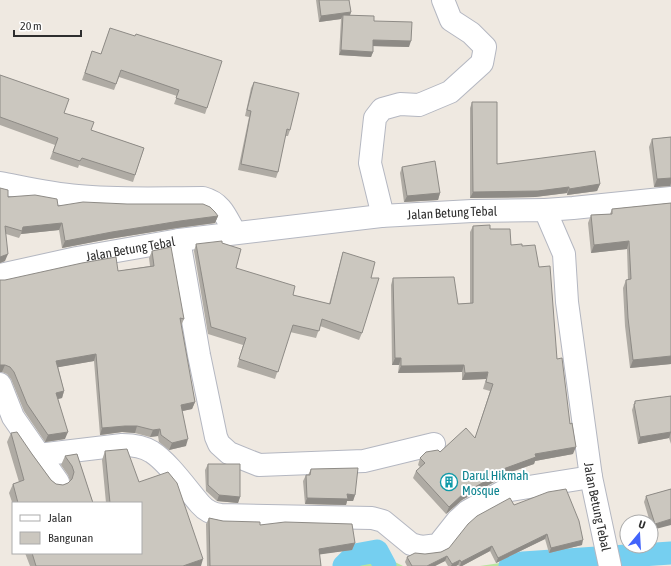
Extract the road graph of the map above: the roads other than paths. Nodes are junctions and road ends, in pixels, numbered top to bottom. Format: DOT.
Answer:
graph roads {
  1 [pos="444,0"];
  2 [pos="0,183"];
  3 [pos="670,198"];
  4 [pos="544,210"];
  5 [pos="381,216"];
  6 [pos="236,233"];
  7 [pos="179,240"];
  8 [pos="0,275"];
  9 [pos="0,384"];
  10 [pos="434,444"];
  11 [pos="38,454"];
  12 [pos="591,477"];
  13 [pos="58,482"];
  14 [pos="609,560"];
  1 -- 5 [label="street"];
  2 -- 6 [label="street"];
  3 -- 4 [label="street"];
  4 -- 5 [label="street, Jalan Betung Tebal"];
  4 -- 12 [label="street, Jalan Betung Tebal"];
  5 -- 6 [label="street, Jalan Betung Tebal"];
  6 -- 7 [label="street, Jalan Betung Tebal"];
  7 -- 8 [label="street, Jalan Betung Tebal"];
  7 -- 10 [label="street"];
  9 -- 11 [label="street"];
  11 -- 12 [label="street"];
  11 -- 13 [label="street"];
  12 -- 14 [label="street, Jalan Betung Tebal"];
}
